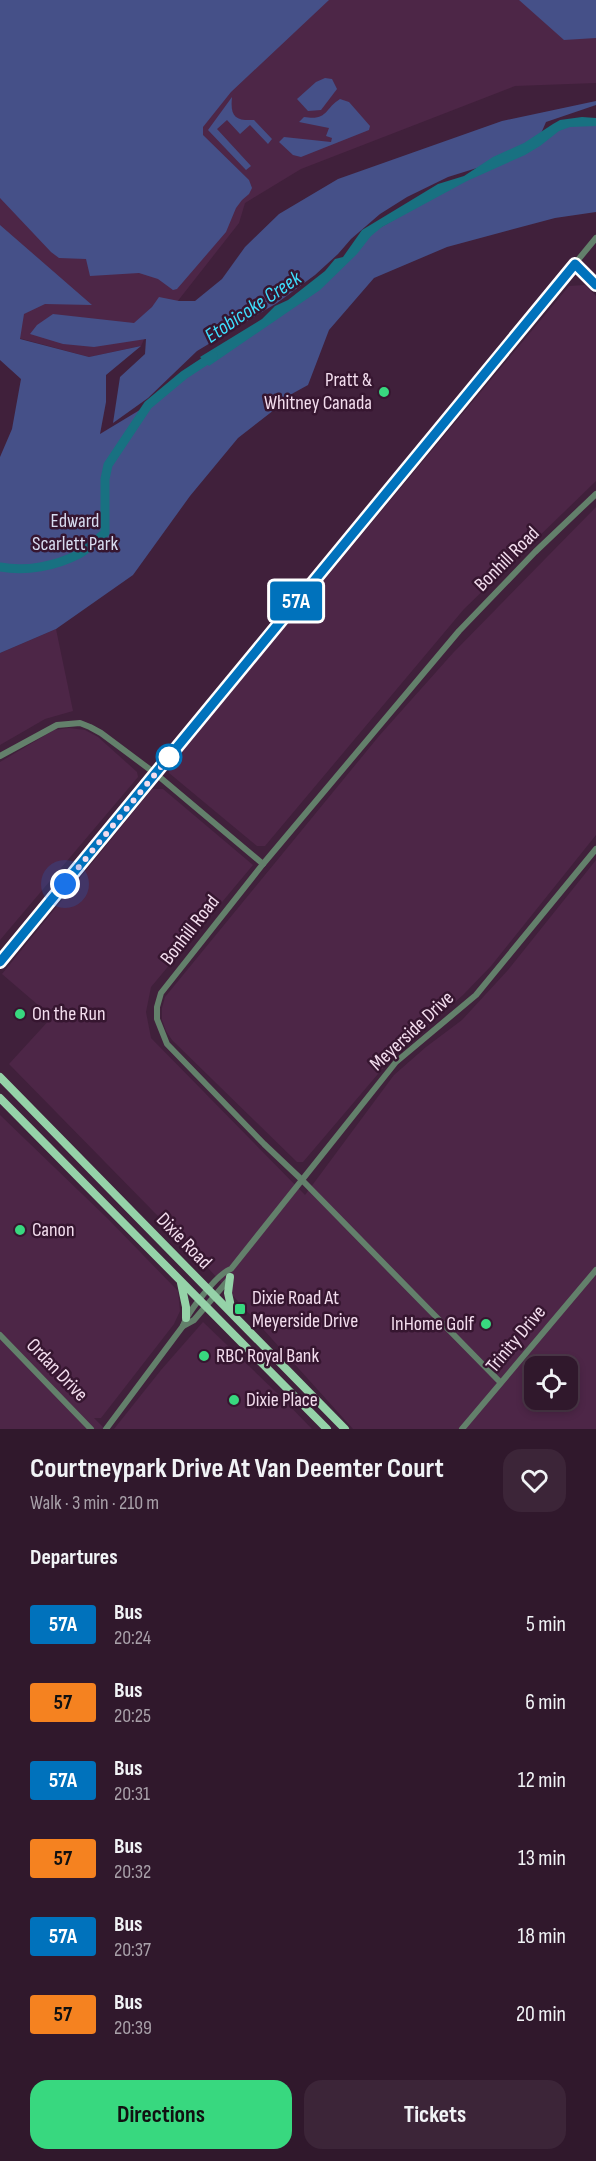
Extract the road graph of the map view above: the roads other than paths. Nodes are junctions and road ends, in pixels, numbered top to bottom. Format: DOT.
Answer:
graph roads {
  1 [pos="596,238"];
  2 [pos="575,264"];
  3 [pos="596,285"];
  4 [pos="596,494"];
  5 [pos="0,756"];
  6 [pos="156,774"];
  7 [pos="596,849"];
  8 [pos="263,864"];
  9 [pos="0,962"];
  10 [pos="0,1077"];
  11 [pos="0,1098"];
  12 [pos="301,1179"];
  13 [pos="596,1270"];
  14 [pos="231,1273"];
  15 [pos="180,1281"];
  16 [pos="208,1289"];
  17 [pos="215,1296"];
  18 [pos="203,1304"];
  19 [pos="234,1315"];
  20 [pos="185,1322"];
  21 [pos="0,1335"];
  22 [pos="500,1382"];
  23 [pos="91,1429"];
  24 [pos="106,1429"];
  25 [pos="327,1429"];
  26 [pos="345,1429"];
  27 [pos="462,1429"];
  1 -- 2 [label="street"];
  2 -- 3 [label="street"];
  2 -- 6 [label="street"];
  4 -- 8 [label="street, Bonhill Road"];
  5 -- 6 [label="street"];
  6 -- 8 [label="street"];
  6 -- 9 [label="street"];
  7 -- 12 [label="street, Meyerside Drive"];
  8 -- 12 [label="street, Bonhill Road"];
  10 -- 16 [label="main road, Dixie Road"];
  11 -- 15 [label="main road, Dixie Road"];
  12 -- 14 [label="street, Meyerside Drive"];
  12 -- 22 [label="street, Bonhill Road"];
  13 -- 22 [label="street, Trinity Drive"];
  14 -- 16 [label="street, Meyerside Drive"];
  14 -- 17 [label="street, Meyerside Drive"];
  14 -- 19 [label="main road"];
  15 -- 18 [label="main road, Dixie Road"];
  15 -- 20 [label="main road"];
  16 -- 17 [label="main road, Dixie Road"];
  16 -- 18 [label="street, Meyerside Drive"];
  17 -- 18 [label="street, Meyerside Drive"];
  17 -- 19 [label="main road, Dixie Road"];
  18 -- 20 [label="street, Meyerside Drive"];
  18 -- 25 [label="main road, Dixie Road"];
  19 -- 26 [label="main road, Dixie Road"];
  20 -- 24 [label="street, Meyerside Drive"];
  21 -- 23 [label="street, Ordan Drive"];
  22 -- 27 [label="street, Trinity Drive"];
}
